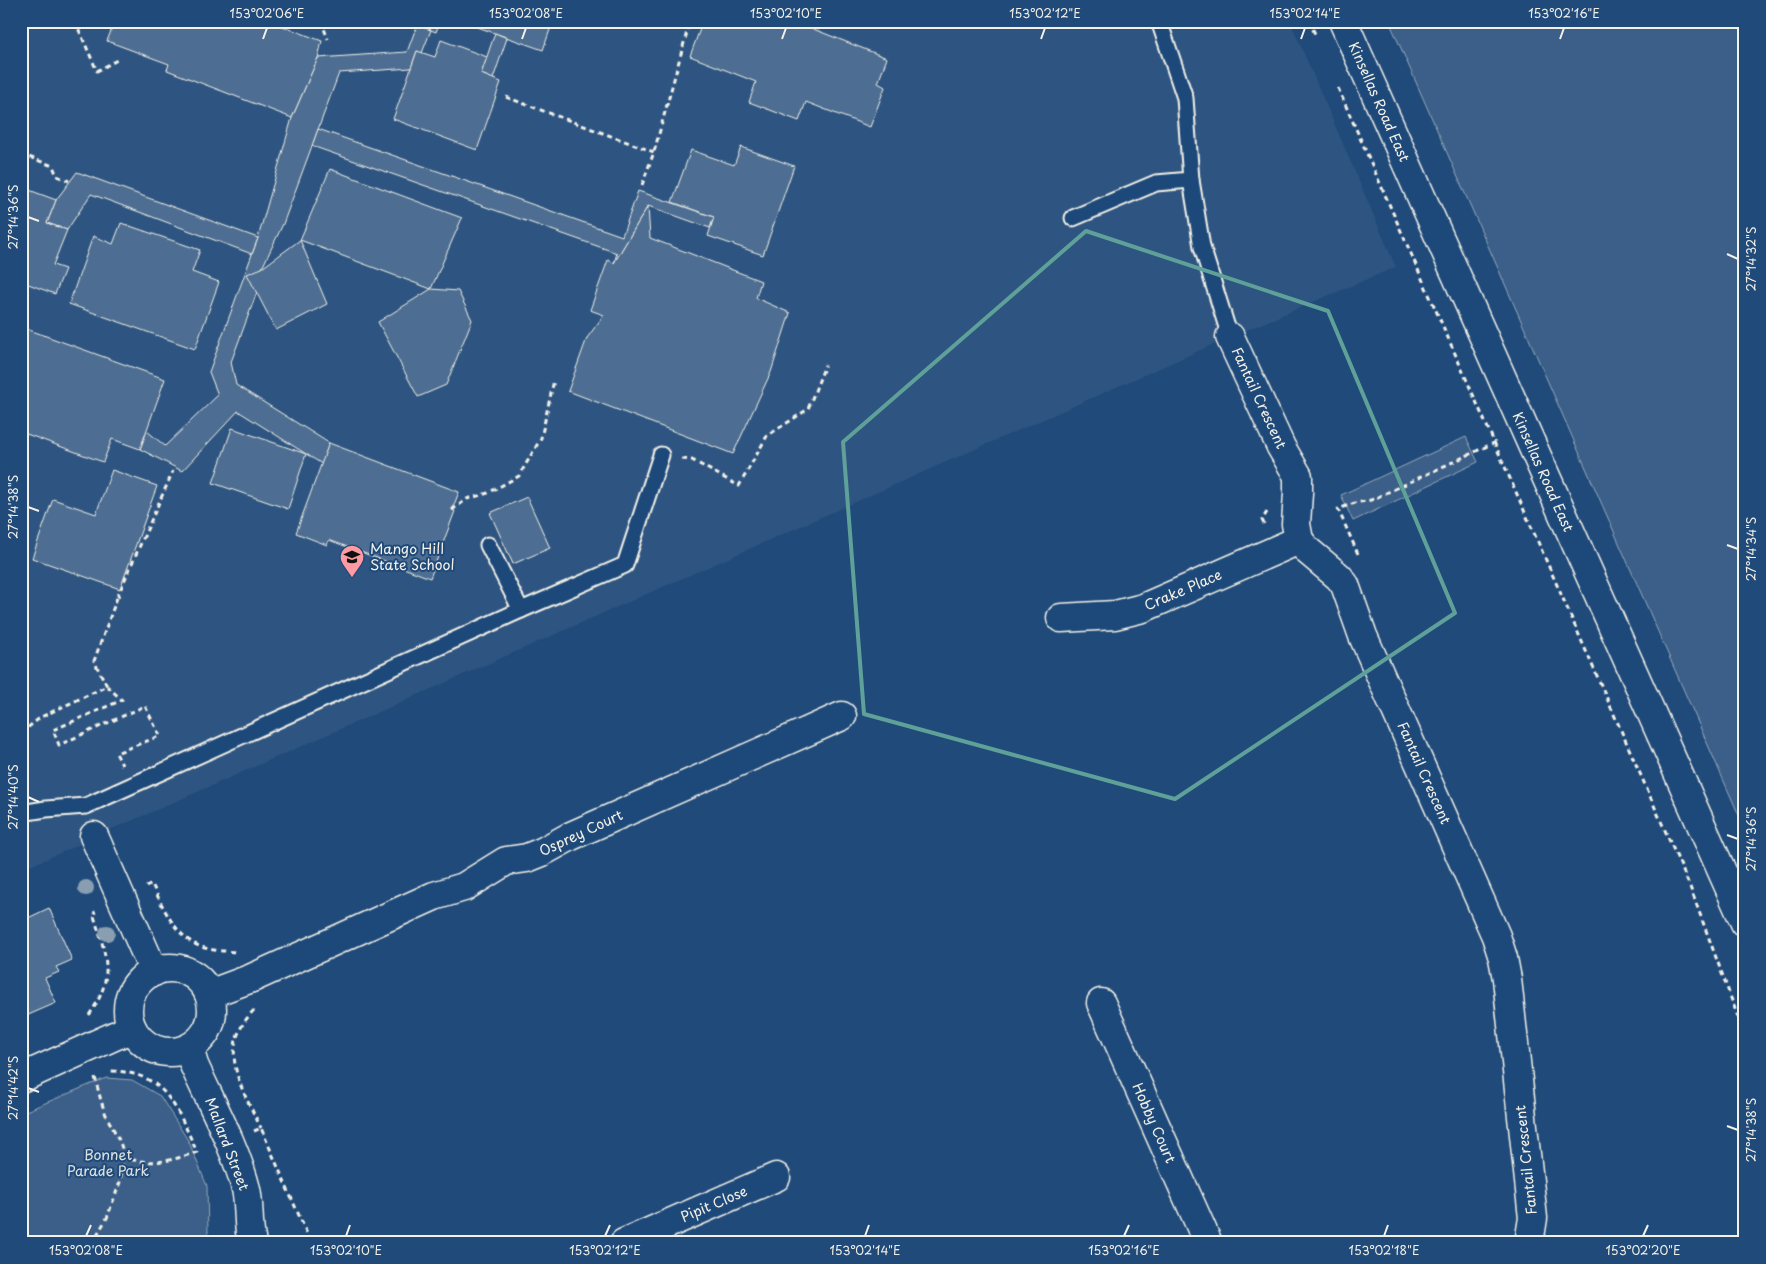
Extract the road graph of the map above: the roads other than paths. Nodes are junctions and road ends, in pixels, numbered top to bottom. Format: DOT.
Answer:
graph roads {
  1 [pos="1159,21"];
  2 [pos="1343,21"];
  3 [pos="1191,180"];
  4 [pos="1073,218"];
  5 [pos="1230,336"];
  6 [pos="661,455"];
  7 [pos="488,545"];
  8 [pos="1288,545"];
  9 [pos="521,610"];
  10 [pos="1061,618"];
  11 [pos="842,716"];
  12 [pos="86,806"];
  13 [pos="21,813"];
  14 [pos="94,836"];
  15 [pos="1745,923"];
  16 [pos="154,972"];
  17 [pos="209,994"];
  18 [pos="1101,1003"];
  19 [pos="132,1028"];
  20 [pos="189,1048"];
  21 [pos="21,1078"];
  22 [pos="776,1178"];
  23 [pos="252,1243"];
  24 [pos="624,1243"];
  25 [pos="1208,1243"];
  26 [pos="1529,1243"];
  1 -- 3 [label="lane"];
  2 -- 15 [label="street, Kinsellas Road East"];
  3 -- 4 [label="lane"];
  3 -- 5 [label="lane"];
  5 -- 8 [label="street, Fantail Crescent"];
  6 -- 9 [label="lane"];
  7 -- 9 [label="lane"];
  8 -- 10 [label="street, Crake Place"];
  8 -- 26 [label="street, Fantail Crescent"];
  9 -- 12 [label="lane"];
  11 -- 17 [label="street, Osprey Court"];
  12 -- 13 [label="lane"];
  12 -- 14 [label="lane"];
  14 -- 16 [label="street"];
  16 -- 17 [label="street"];
  16 -- 19 [label="street"];
  17 -- 20 [label="street"];
  18 -- 25 [label="street, Hobby Court"];
  19 -- 20 [label="street"];
  19 -- 21 [label="street"];
  20 -- 23 [label="street, Mallard Street"];
  22 -- 24 [label="street, Pipit Close"];
}
